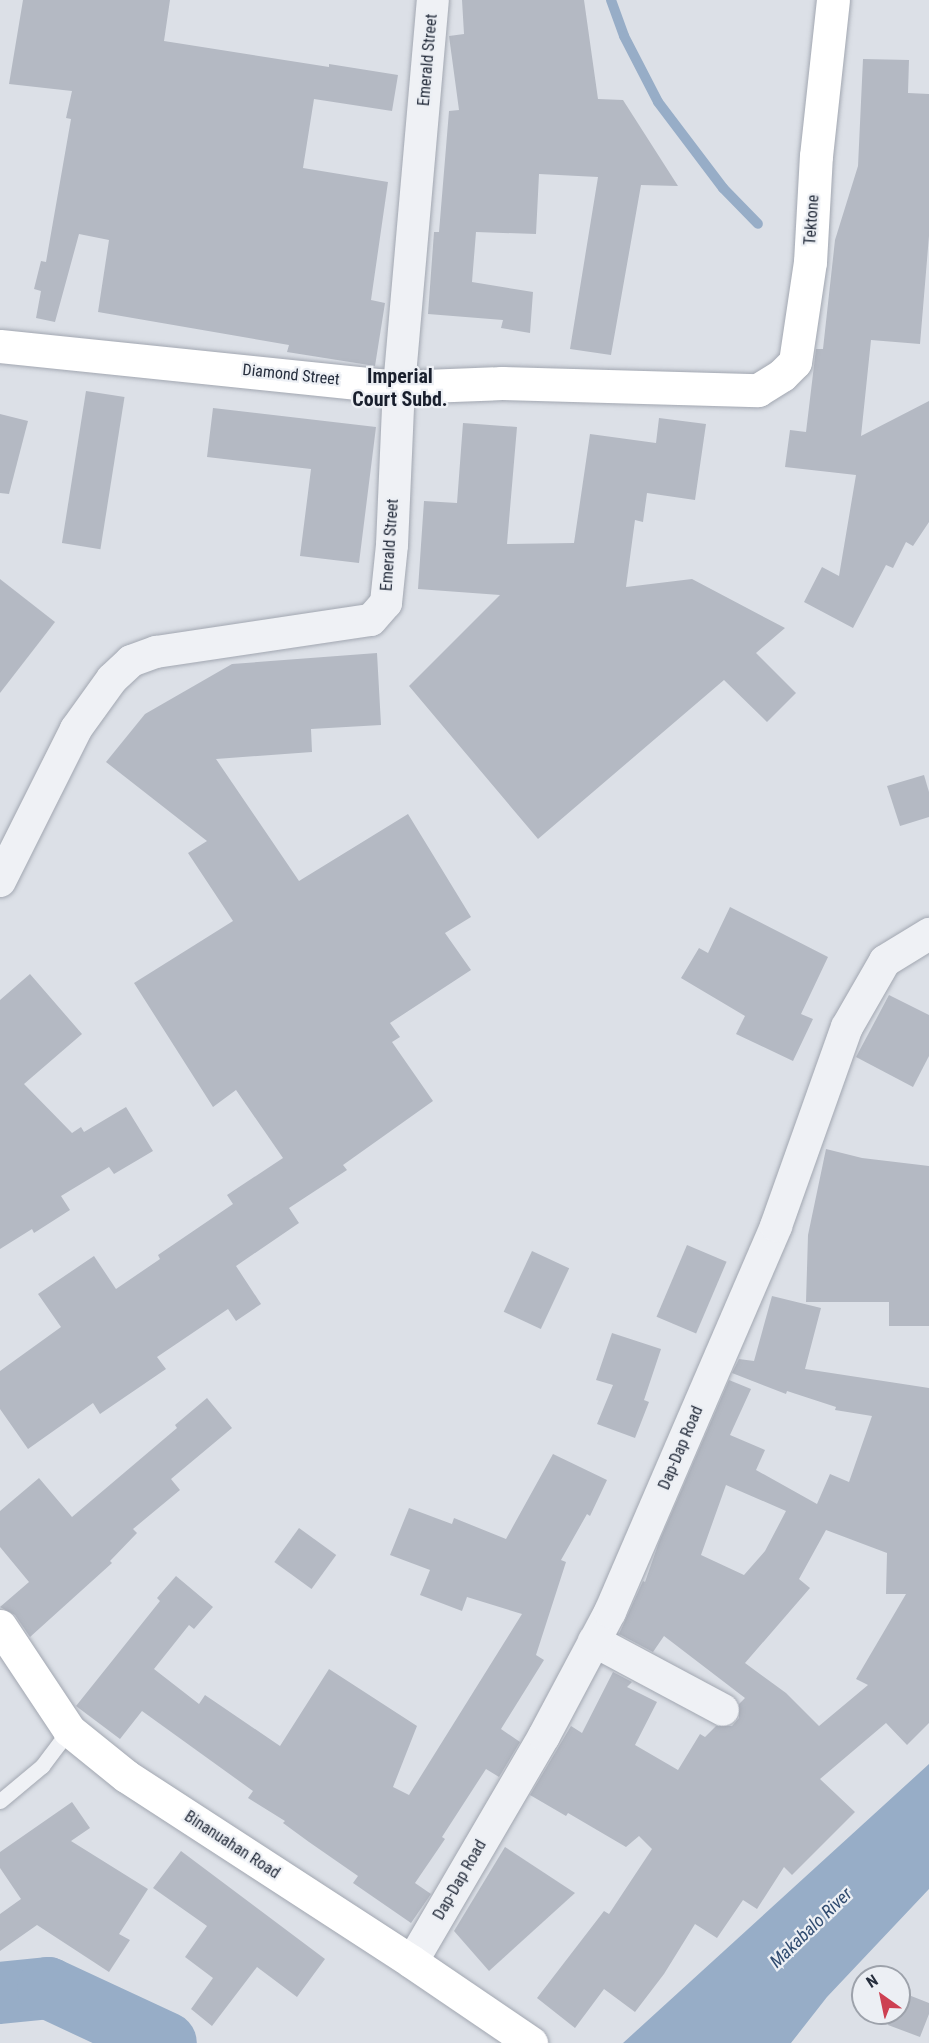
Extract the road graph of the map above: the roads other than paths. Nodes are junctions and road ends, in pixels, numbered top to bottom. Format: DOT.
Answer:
graph roads {
  1 [pos="433,0"];
  2 [pos="834,0"];
  3 [pos="0,346"];
  4 [pos="399,387"];
  5 [pos="726,388"];
  6 [pos="0,881"];
  7 [pos="929,934"];
  8 [pos="0,1626"];
  9 [pos="594,1641"];
  10 [pos="723,1710"];
  11 [pos="69,1731"];
  12 [pos="0,1801"];
  13 [pos="412,1962"];
  14 [pos="531,2043"];
  1 -- 4 [label="street, Emerald Street"];
  2 -- 5 [label="street, Tektone"];
  3 -- 4 [label="street, Diamond Street"];
  4 -- 5 [label="street, Diamond Street"];
  4 -- 6 [label="street, Emerald Street"];
  7 -- 9 [label="street, Dap-Dap Road"];
  8 -- 11 [label="street, Binanuahan Road"];
  9 -- 10 [label="street"];
  9 -- 13 [label="street, Dap-Dap Road"];
  11 -- 12 [label="lane"];
  11 -- 13 [label="street, Binanuahan Road"];
  13 -- 14 [label="street, Binanuahan Road"];
}
